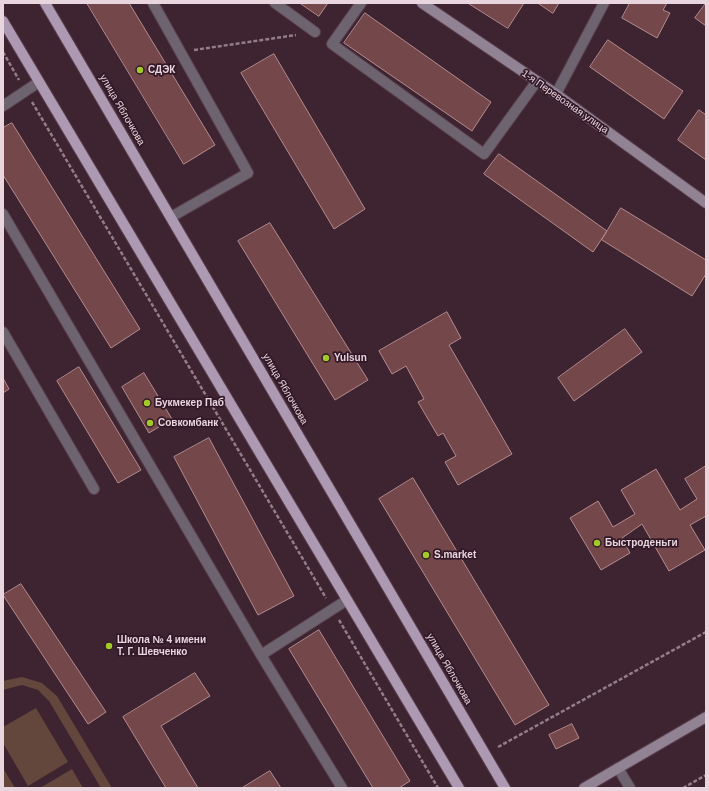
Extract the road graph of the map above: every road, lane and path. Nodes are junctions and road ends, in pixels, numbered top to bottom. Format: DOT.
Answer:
graph roads {
  1 [pos="45,3"];
  2 [pos="153,3"];
  3 [pos="275,3"];
  4 [pos="361,3"];
  5 [pos="422,3"];
  6 [pos="604,3"];
  7 [pos="3,22"];
  8 [pos="315,32"];
  9 [pos="3,52"];
  10 [pos="181,52"];
  11 [pos="537,81"];
  12 [pos="39,82"];
  13 [pos="26,91"];
  14 [pos="556,94"];
  15 [pos="3,106"];
  16 [pos="706,203"];
  17 [pos="3,214"];
  18 [pos="171,217"];
  19 [pos="3,332"];
  20 [pos="94,489"];
  21 [pos="347,600"];
  22 [pos="333,610"];
  23 [pos="706,632"];
  24 [pos="261,655"];
  25 [pos="706,717"];
  26 [pos="498,747"];
  27 [pos="618,768"];
  28 [pos="706,775"];
  29 [pos="342,788"];
  30 [pos="438,788"];
  31 [pos="459,788"];
  32 [pos="505,788"];
  33 [pos="584,788"];
  34 [pos="630,788"];
  35 [pos="683,788"];
  1 -- 18 [label="main road, улица Яблочкова"];
  2 -- 10 [label="street"];
  3 -- 8 [label="street"];
  4 -- 11 [label="street"];
  5 -- 11 [label="main road, 1-я Перевозная улица"];
  6 -- 14 [label="street"];
  7 -- 12 [label="main road"];
  8 -- 10 [label="path"];
  9 -- 13 [label="path"];
  10 -- 18 [label="street"];
  11 -- 14 [label="main road, 1-я Перевозная улица"];
  12 -- 13 [label="street"];
  12 -- 21 [label="main road"];
  13 -- 15 [label="street"];
  13 -- 22 [label="path"];
  14 -- 16 [label="main road, 1-я Перевозная улица"];
  17 -- 24 [label="street"];
  18 -- 32 [label="main road, улица Яблочкова"];
  19 -- 20 [label="street"];
  21 -- 22 [label="street"];
  21 -- 31 [label="main road"];
  22 -- 24 [label="street"];
  22 -- 30 [label="path"];
  23 -- 26 [label="path"];
  24 -- 29 [label="street"];
  25 -- 27 [label="main road"];
  27 -- 33 [label="main road"];
  27 -- 34 [label="street"];
  28 -- 35 [label="path"];
}
